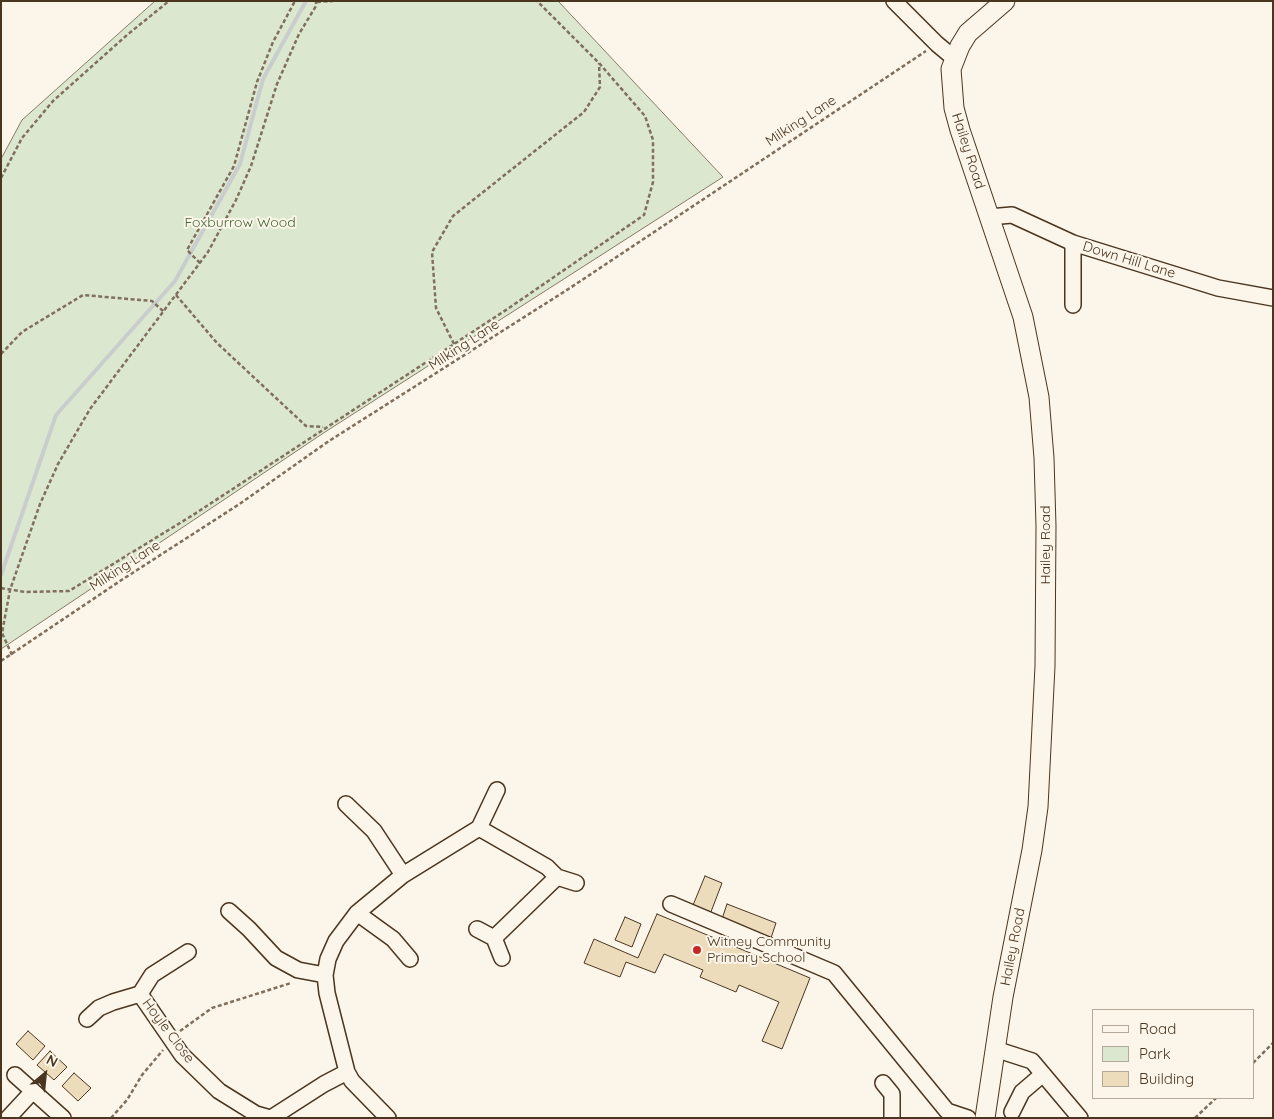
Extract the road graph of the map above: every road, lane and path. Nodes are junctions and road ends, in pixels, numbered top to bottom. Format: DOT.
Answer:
graph roads {
  1 [pos="169,1"];
  2 [pos="295,1"];
  3 [pos="333,1"];
  4 [pos="537,1"];
  5 [pos="894,1"];
  6 [pos="1005,1"];
  7 [pos="317,2"];
  8 [pos="937,44"];
  9 [pos="955,59"];
  10 [pos="599,63"];
  11 [pos="1,178"];
  12 [pos="989,217"];
  13 [pos="1073,243"];
  14 [pos="200,263"];
  15 [pos="176,295"];
  16 [pos="1273,298"];
  17 [pos="1073,305"];
  18 [pos="164,312"];
  19 [pos="454,344"];
  20 [pos="1,354"];
  21 [pos="324,427"];
  22 [pos="1,588"];
  23 [pos="10,590"];
  24 [pos="12,655"];
  25 [pos="1,661"];
  26 [pos="497,790"];
  27 [pos="346,804"];
  28 [pos="478,828"];
  29 [pos="403,875"];
  30 [pos="556,877"];
  31 [pos="576,883"];
  32 [pos="671,904"];
  33 [pos="229,911"];
  34 [pos="357,913"];
  35 [pos="477,929"];
  36 [pos="494,938"];
  37 [pos="188,952"];
  38 [pos="502,958"];
  39 [pos="410,959"];
  40 [pos="309,973"];
  41 [pos="325,975"];
  42 [pos="140,994"];
  43 [pos="88,1019"];
  44 [pos="171,1039"];
  45 [pos="1273,1043"];
  46 [pos="995,1049"];
  47 [pos="1254,1062"];
  48 [pos="347,1072"];
  49 [pos="1043,1074"];
  50 [pos="15,1075"];
  51 [pos="883,1083"];
  52 [pos="33,1091"];
  53 [pos="1215,1099"];
  54 [pos="1012,1112"];
  55 [pos="8,1118"];
  56 [pos="63,1118"];
  57 [pos="111,1118"];
  58 [pos="271,1118"];
  59 [pos="388,1118"];
  60 [pos="892,1118"];
  61 [pos="968,1118"];
  62 [pos="985,1118"];
  63 [pos="1080,1118"];
  64 [pos="1195,1118"];
  1 -- 11 [label="path"];
  2 -- 14 [label="path"];
  3 -- 7 [label="path"];
  4 -- 10 [label="path"];
  5 -- 8 [label="street"];
  6 -- 9 [label="main road, Hailey Road"];
  7 -- 14 [label="path"];
  8 -- 9 [label="street"];
  8 -- 24 [label="path, Milking Lane"];
  9 -- 12 [label="main road, Hailey Road"];
  10 -- 19 [label="path"];
  10 -- 19 [label="path"];
  12 -- 13 [label="street, Down Hill Lane"];
  12 -- 46 [label="main road, Hailey Road"];
  13 -- 16 [label="street, Down Hill Lane"];
  13 -- 17 [label="street"];
  14 -- 15 [label="path"];
  15 -- 18 [label="path"];
  15 -- 21 [label="path"];
  18 -- 20 [label="path"];
  18 -- 23 [label="path"];
  19 -- 21 [label="path"];
  21 -- 23 [label="path"];
  22 -- 23 [label="path"];
  23 -- 24 [label="path"];
  24 -- 25 [label="path, Milking Lane"];
  26 -- 28 [label="street"];
  27 -- 29 [label="street"];
  28 -- 29 [label="street"];
  28 -- 30 [label="street"];
  29 -- 34 [label="street"];
  30 -- 31 [label="street"];
  30 -- 36 [label="street"];
  32 -- 61 [label="street"];
  33 -- 40 [label="street"];
  34 -- 39 [label="street"];
  34 -- 41 [label="street"];
  35 -- 36 [label="street"];
  36 -- 38 [label="street"];
  37 -- 42 [label="street, Hoyle Close"];
  40 -- 41 [label="street"];
  40 -- 44 [label="path"];
  41 -- 48 [label="street"];
  42 -- 43 [label="street, Hoyle Close"];
  42 -- 44 [label="street, Hoyle Close"];
  44 -- 57 [label="path"];
  44 -- 58 [label="street, Hoyle Close"];
  45 -- 47 [label="path"];
  46 -- 49 [label="street"];
  46 -- 62 [label="main road, Hailey Road"];
  48 -- 58 [label="street, Hoyle Close"];
  48 -- 59 [label="street"];
  49 -- 54 [label="street"];
  49 -- 63 [label="street"];
  50 -- 52 [label="street"];
  51 -- 60 [label="street"];
  52 -- 55 [label="street"];
  52 -- 56 [label="street"];
  53 -- 64 [label="path"];
}
